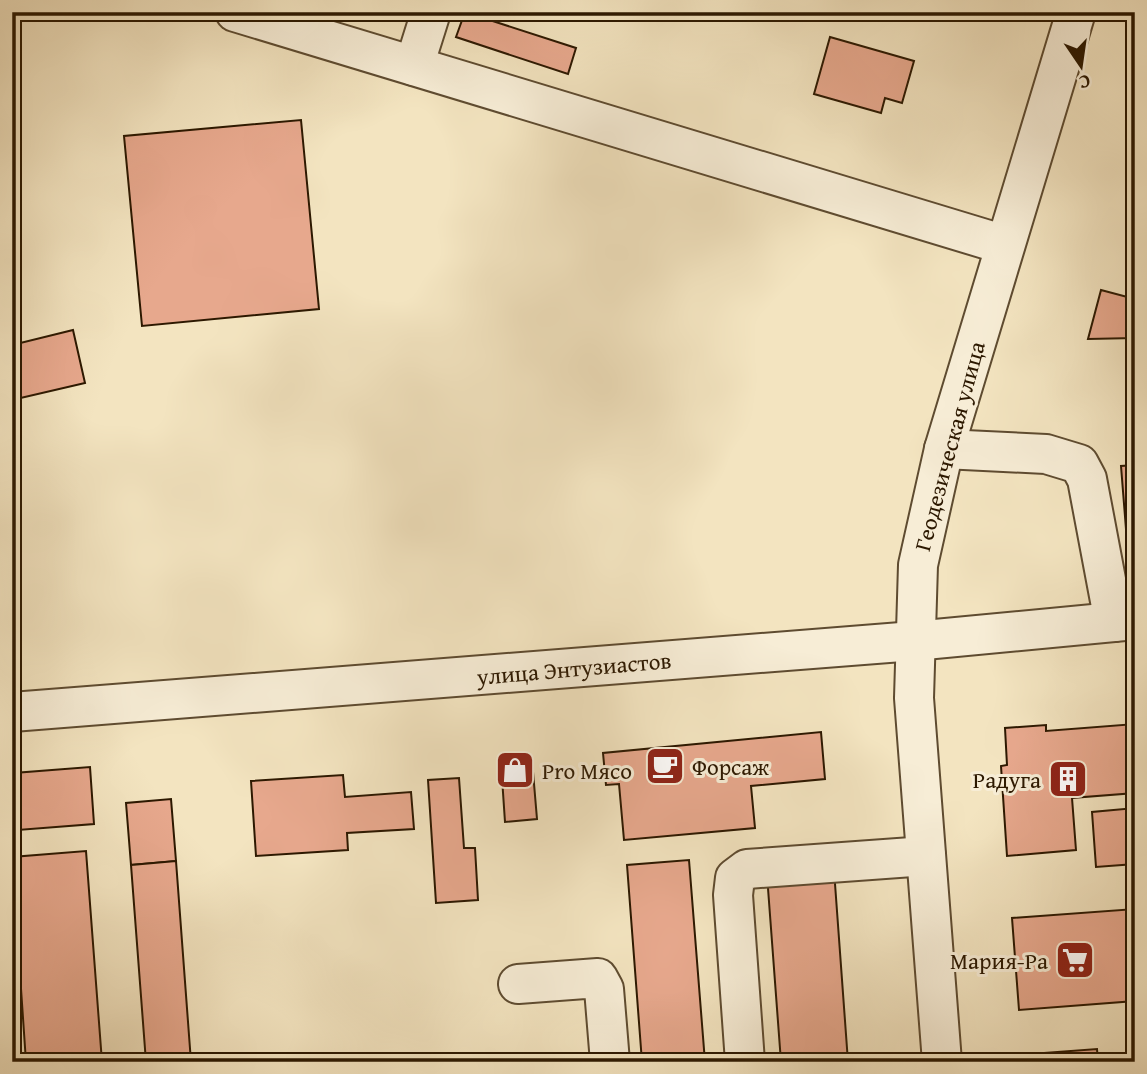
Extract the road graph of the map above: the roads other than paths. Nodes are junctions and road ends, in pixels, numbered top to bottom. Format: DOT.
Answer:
graph roads {
  1 [pos="235,12"];
  2 [pos="430,12"];
  3 [pos="1076,12"];
  4 [pos="414,66"];
  5 [pos="1005,245"];
  6 [pos="944,449"];
  7 [pos="1125,621"];
  8 [pos="914,641"];
  9 [pos="12,712"];
  10 [pos="926,856"];
  11 [pos="518,984"];
  12 [pos="610,1062"];
  13 [pos="745,1062"];
  14 [pos="942,1062"];
  1 -- 4 [label="street"];
  2 -- 4 [label="street"];
  3 -- 5 [label="street, Геодезическая улица"];
  4 -- 5 [label="street"];
  5 -- 6 [label="street, Геодезическая улица"];
  6 -- 7 [label="street"];
  6 -- 8 [label="street, Геодезическая улица"];
  7 -- 8 [label="street, улица Энтузиастов"];
  8 -- 9 [label="street, улица Энтузиастов"];
  8 -- 10 [label="street, Геодезическая улица"];
  10 -- 13 [label="street"];
  10 -- 14 [label="street, Геодезическая улица"];
  11 -- 12 [label="street"];
}
